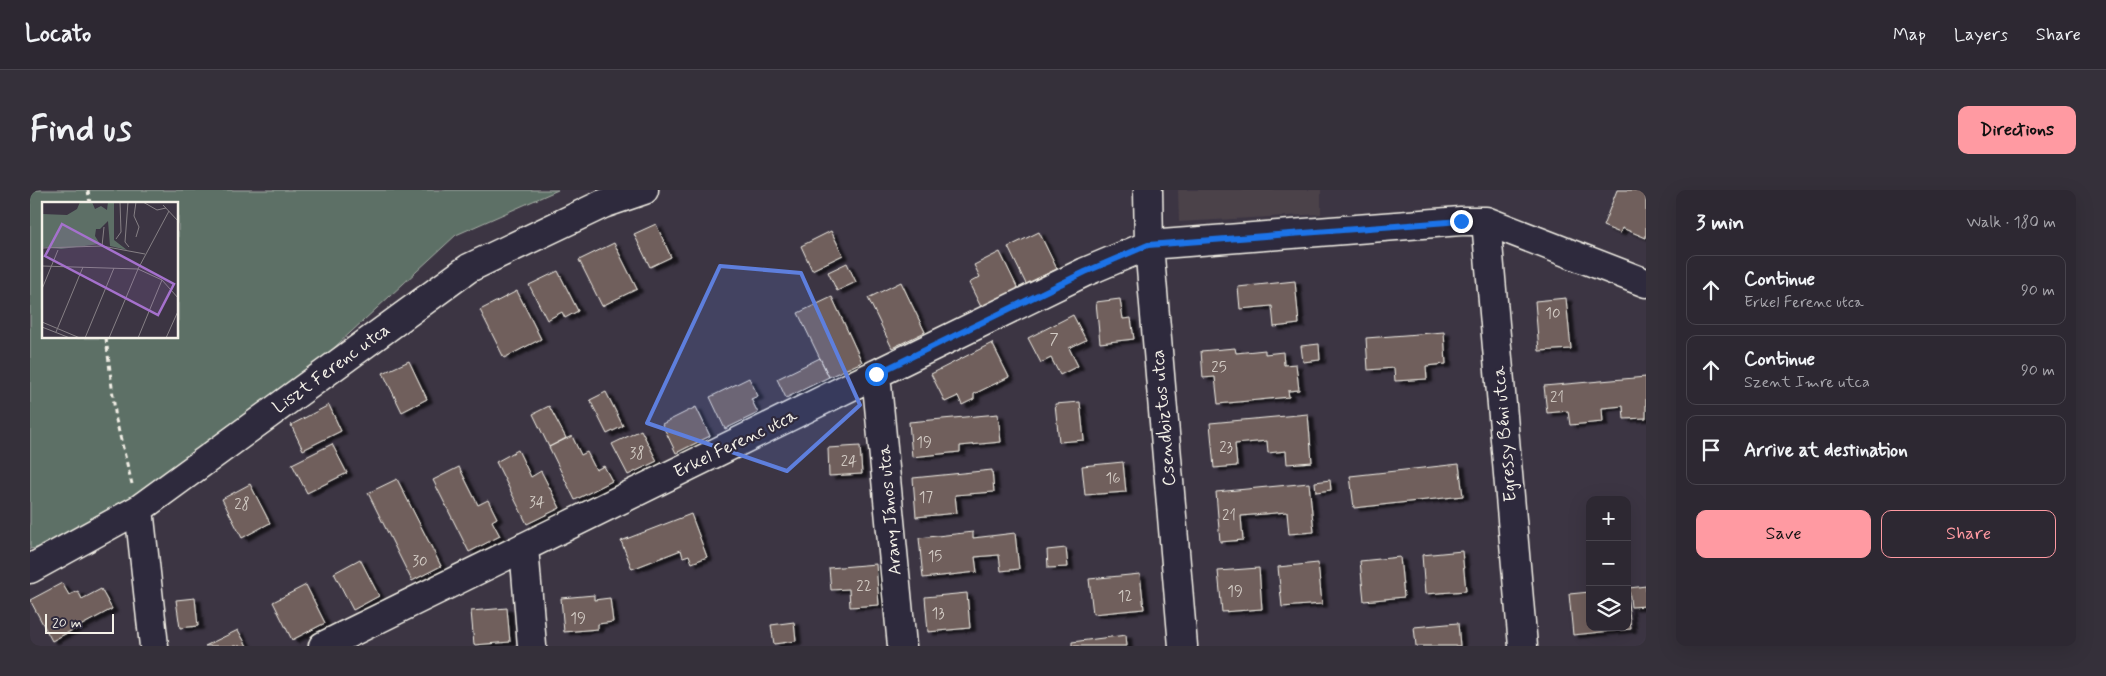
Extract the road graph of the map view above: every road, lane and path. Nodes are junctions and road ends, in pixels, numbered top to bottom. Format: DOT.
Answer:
graph roads {
  1 [pos="644,190"];
  2 [pos="1148,190"];
  3 [pos="601,197"];
  4 [pos="1486,221"];
  5 [pos="1148,245"];
  6 [pos="1646,283"];
  7 [pos="106,339"];
  8 [pos="876,374"];
  9 [pos="139,509"];
  10 [pos="524,547"];
  11 [pos="30,569"];
  12 [pos="154,646"];
  13 [pos="323,646"];
  14 [pos="532,646"];
  15 [pos="902,646"];
  16 [pos="1183,646"];
  17 [pos="1523,646"];
  1 -- 3 [label="street, Liszt Ferenc utca"];
  2 -- 5 [label="street, Csendbiztos utca"];
  3 -- 9 [label="street, Liszt Ferenc utca"];
  4 -- 5 [label="street, Erkel Ferenc utca"];
  4 -- 6 [label="street"];
  4 -- 17 [label="street, Egressy Béni utca"];
  5 -- 8 [label="street, Erkel Ferenc utca"];
  5 -- 16 [label="street, Csendbiztos utca"];
  7 -- 9 [label="path"];
  8 -- 10 [label="street, Erkel Ferenc utca"];
  8 -- 15 [label="street, Arany János utca"];
  9 -- 11 [label="street, Liszt Ferenc utca"];
  9 -- 12 [label="street"];
  10 -- 13 [label="street, Erkel Ferenc utca"];
  10 -- 14 [label="street"];
}
